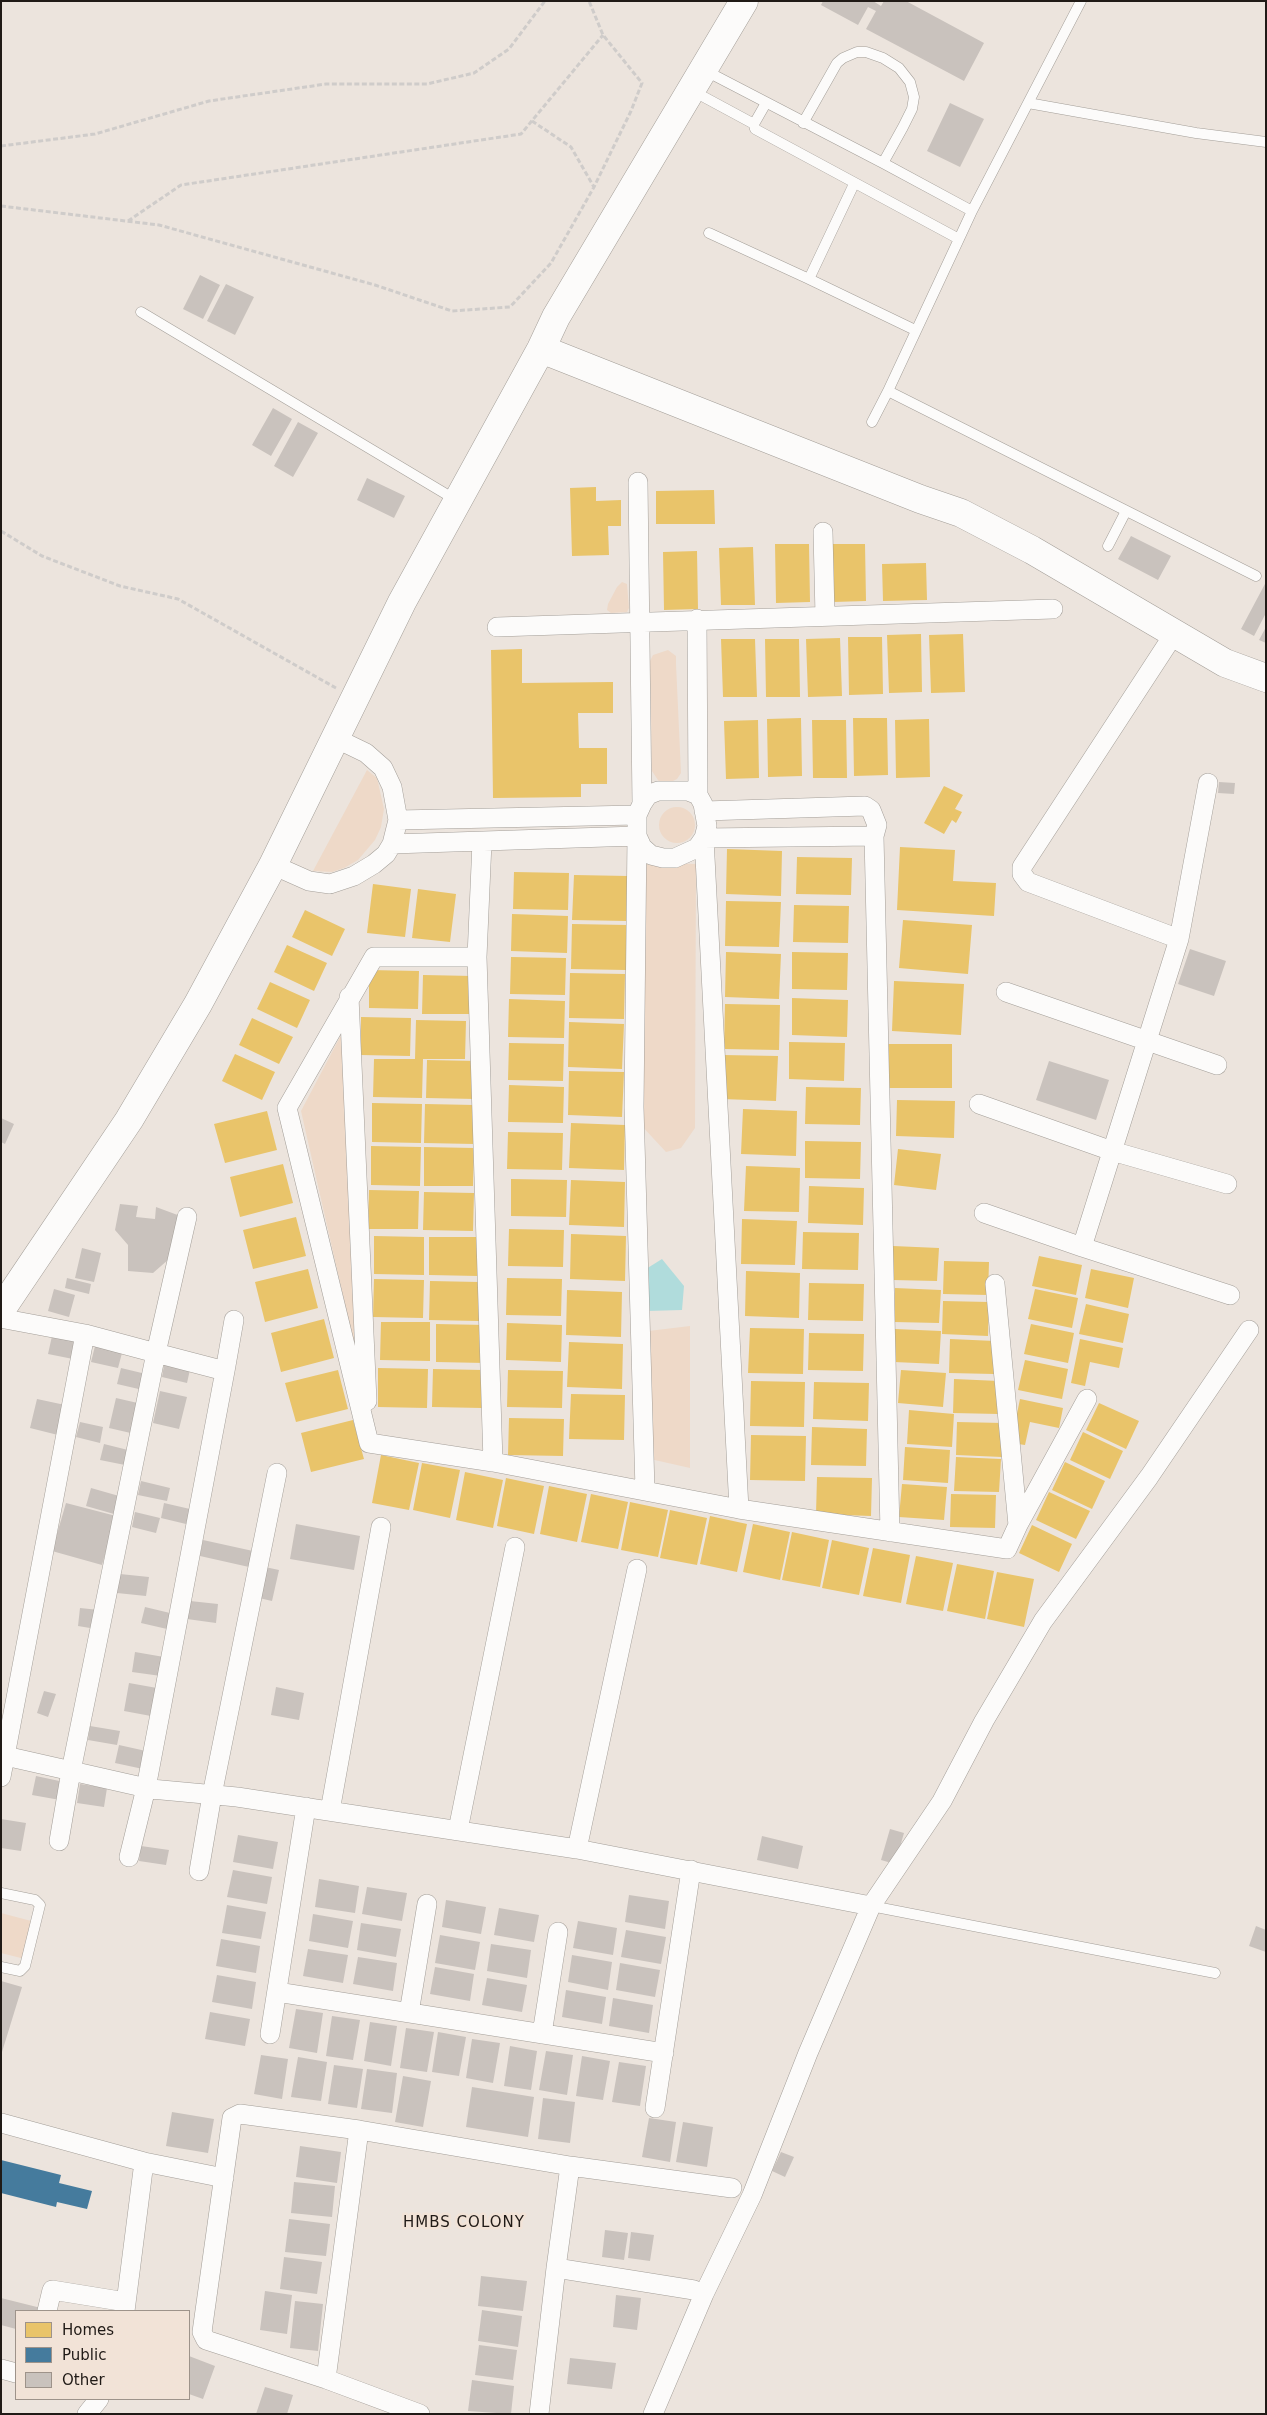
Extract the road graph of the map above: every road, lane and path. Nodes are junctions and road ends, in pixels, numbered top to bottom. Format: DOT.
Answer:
graph roads {
  1 [pos="545,1"];
  2 [pos="589,1"];
  3 [pos="744,1"];
  4 [pos="1081,1"];
  5 [pos="602,35"];
  6 [pos="697,80"];
  7 [pos="1028,102"];
  8 [pos="766,103"];
  9 [pos="532,121"];
  10 [pos="803,122"];
  11 [pos="754,124"];
  12 [pos="1266,142"];
  13 [pos="1,146"];
  14 [pos="883,163"];
  15 [pos="854,184"];
  16 [pos="594,187"];
  17 [pos="2,207"];
  18 [pos="972,211"];
  19 [pos="127,222"];
  20 [pos="709,233"];
  21 [pos="959,239"];
  22 [pos="809,279"];
  23 [pos="141,312"];
  24 [pos="916,330"];
  25 [pos="541,349"];
  26 [pos="888,391"];
  27 [pos="872,422"];
  28 [pos="638,482"];
  29 [pos="457,500"];
  30 [pos="1126,511"];
  31 [pos="1,531"];
  32 [pos="823,532"];
  33 [pos="1108,546"];
  34 [pos="1256,576"];
  35 [pos="1053,610"];
  36 [pos="825,616"];
  37 [pos="698,619"];
  38 [pos="638,621"];
  39 [pos="497,627"];
  40 [pos="1174,634"];
  41 [pos="1266,678"];
  42 [pos="354,698"];
  43 [pos="335,738"];
  44 [pos="1208,783"];
  45 [pos="701,803"];
  46 [pos="640,809"];
  47 [pos="398,820"];
  48 [pos="637,836"];
  49 [pos="874,836"];
  50 [pos="704,838"];
  51 [pos="482,842"];
  52 [pos="392,844"];
  53 [pos="273,865"];
  54 [pos="1179,939"];
  55 [pos="476,957"];
  56 [pos="1006,992"];
  57 [pos="349,997"];
  58 [pos="1147,1042"];
  59 [pos="1217,1065"];
  60 [pos="979,1104"];
  61 [pos="1112,1151"];
  62 [pos="1227,1184"];
  63 [pos="984,1213"];
  64 [pos="187,1216"];
  65 [pos="1082,1247"];
  66 [pos="995,1284"];
  67 [pos="1230,1295"];
  68 [pos="3,1318"];
  69 [pos="234,1320"];
  70 [pos="1249,1330"];
  71 [pos="85,1334"];
  72 [pos="156,1353"];
  73 [pos="225,1371"];
  74 [pos="1087,1400"];
  75 [pos="369,1443"];
  76 [pos="493,1462"];
  77 [pos="277,1473"];
  78 [pos="645,1490"];
  79 [pos="739,1509"];
  80 [pos="1018,1525"];
  81 [pos="381,1527"];
  82 [pos="890,1532"];
  83 [pos="515,1547"];
  84 [pos="638,1569"];
  85 [pos="4,1755"];
  86 [pos="71,1772"];
  87 [pos="1,1777"];
  88 [pos="146,1788"];
  89 [pos="212,1795"];
  90 [pos="306,1807"];
  91 [pos="330,1811"];
  92 [pos="458,1830"];
  93 [pos="59,1841"];
  94 [pos="577,1849"];
  95 [pos="129,1857"];
  96 [pos="691,1870"];
  97 [pos="199,1871"];
  98 [pos="1,1893"];
  99 [pos="427,1904"];
  100 [pos="871,1906"];
  101 [pos="558,1932"];
  102 [pos="1,1967"];
  103 [pos="1215,1973"];
  104 [pos="277,1992"];
  105 [pos="408,2013"];
  106 [pos="270,2034"];
  107 [pos="542,2034"];
  108 [pos="664,2053"];
  109 [pos="656,2108"];
  110 [pos="1,2123"];
  111 [pos="358,2130"];
  112 [pos="144,2162"];
  113 [pos="570,2166"];
  114 [pos="224,2178"];
  115 [pos="732,2188"];
  116 [pos="556,2268"];
  117 [pos="694,2290"];
  118 [pos="126,2307"];
  119 [pos="47,2310"];
  120 [pos="1,2369"];
  121 [pos="15,2373"];
  122 [pos="326,2379"];
  123 [pos="98,2400"];
  124 [pos="87,2414"];
  125 [pos="420,2414"];
  126 [pos="539,2414"];
  127 [pos="652,2414"];
  1 -- 13 [label="path"];
  2 -- 5 [label="path"];
  3 -- 6 [label="main road"];
  4 -- 7 [label="lane"];
  5 -- 9 [label="path"];
  5 -- 16 [label="path"];
  6 -- 8 [label="lane"];
  6 -- 11 [label="lane"];
  6 -- 25 [label="main road"];
  7 -- 12 [label="lane"];
  7 -- 18 [label="lane"];
  8 -- 10 [label="lane"];
  8 -- 11 [label="lane"];
  9 -- 16 [label="path"];
  9 -- 19 [label="path"];
  10 -- 14 [label="lane"];
  10 -- 14 [label="lane"];
  11 -- 15 [label="lane"];
  14 -- 18 [label="lane"];
  15 -- 21 [label="lane"];
  15 -- 22 [label="lane"];
  16 -- 19 [label="path"];
  17 -- 19 [label="path"];
  18 -- 21 [label="lane"];
  20 -- 22 [label="lane"];
  21 -- 24 [label="lane"];
  22 -- 24 [label="lane"];
  23 -- 29 [label="lane"];
  24 -- 26 [label="lane"];
  25 -- 29 [label="main road"];
  25 -- 40 [label="main road"];
  26 -- 27 [label="lane"];
  26 -- 30 [label="lane"];
  28 -- 38 [label="street"];
  29 -- 42 [label="main road"];
  30 -- 33 [label="lane"];
  30 -- 34 [label="lane"];
  31 -- 42 [label="path"];
  32 -- 36 [label="street"];
  35 -- 36 [label="street"];
  36 -- 37 [label="street"];
  37 -- 38 [label="street"];
  37 -- 45 [label="street"];
  38 -- 39 [label="street"];
  38 -- 46 [label="street"];
  40 -- 41 [label="main road"];
  40 -- 54 [label="street"];
  42 -- 43 [label="main road"];
  43 -- 47 [label="street"];
  43 -- 53 [label="main road"];
  44 -- 54 [label="street"];
  45 -- 46 [label="street"];
  45 -- 49 [label="street"];
  45 -- 50 [label="street"];
  46 -- 47 [label="street"];
  46 -- 48 [label="street"];
  47 -- 52 [label="street"];
  48 -- 50 [label="street"];
  48 -- 51 [label="street"];
  48 -- 78 [label="street"];
  49 -- 50 [label="street"];
  49 -- 82 [label="street"];
  50 -- 79 [label="street"];
  51 -- 52 [label="street"];
  51 -- 55 [label="street"];
  52 -- 53 [label="street"];
  53 -- 68 [label="main road"];
  54 -- 58 [label="street"];
  55 -- 57 [label="street"];
  55 -- 76 [label="street"];
  56 -- 58 [label="street"];
  57 -- 75 [label="street"];
  57 -- 75 [label="street"];
  58 -- 59 [label="street"];
  58 -- 61 [label="street"];
  60 -- 61 [label="street"];
  61 -- 62 [label="street"];
  61 -- 65 [label="street"];
  63 -- 65 [label="street"];
  64 -- 72 [label="street"];
  65 -- 67 [label="street"];
  66 -- 80 [label="street"];
  68 -- 71 [label="street"];
  69 -- 73 [label="street"];
  70 -- 100 [label="street"];
  71 -- 72 [label="street"];
  71 -- 85 [label="street"];
  72 -- 73 [label="street"];
  72 -- 86 [label="street"];
  73 -- 88 [label="street"];
  74 -- 80 [label="street"];
  75 -- 76 [label="street"];
  76 -- 78 [label="street"];
  77 -- 89 [label="street"];
  78 -- 79 [label="street"];
  79 -- 82 [label="street"];
  80 -- 82 [label="street"];
  81 -- 91 [label="street"];
  83 -- 92 [label="street"];
  84 -- 94 [label="street"];
  85 -- 86 [label="street"];
  85 -- 87 [label="street"];
  86 -- 88 [label="street"];
  86 -- 93 [label="street"];
  88 -- 89 [label="street"];
  88 -- 95 [label="street"];
  89 -- 90 [label="street"];
  89 -- 97 [label="street"];
  90 -- 91 [label="street"];
  90 -- 104 [label="street"];
  91 -- 92 [label="street"];
  92 -- 94 [label="street"];
  94 -- 96 [label="street"];
  96 -- 100 [label="street"];
  96 -- 108 [label="street"];
  98 -- 102 [label="lane"];
  99 -- 105 [label="street"];
  100 -- 103 [label="lane"];
  100 -- 127 [label="street"];
  101 -- 107 [label="street"];
  104 -- 105 [label="street"];
  104 -- 106 [label="street"];
  105 -- 107 [label="street"];
  107 -- 108 [label="street"];
  108 -- 109 [label="street"];
  110 -- 112 [label="street"];
  111 -- 113 [label="street"];
  111 -- 114 [label="street"];
  111 -- 122 [label="street"];
  112 -- 114 [label="street"];
  112 -- 118 [label="street"];
  113 -- 115 [label="street"];
  113 -- 116 [label="street"];
  114 -- 122 [label="street"];
  116 -- 117 [label="street"];
  116 -- 126 [label="street"];
  118 -- 119 [label="street"];
  120 -- 121 [label="street"];
  122 -- 125 [label="street"];
  123 -- 124 [label="street"];
}
